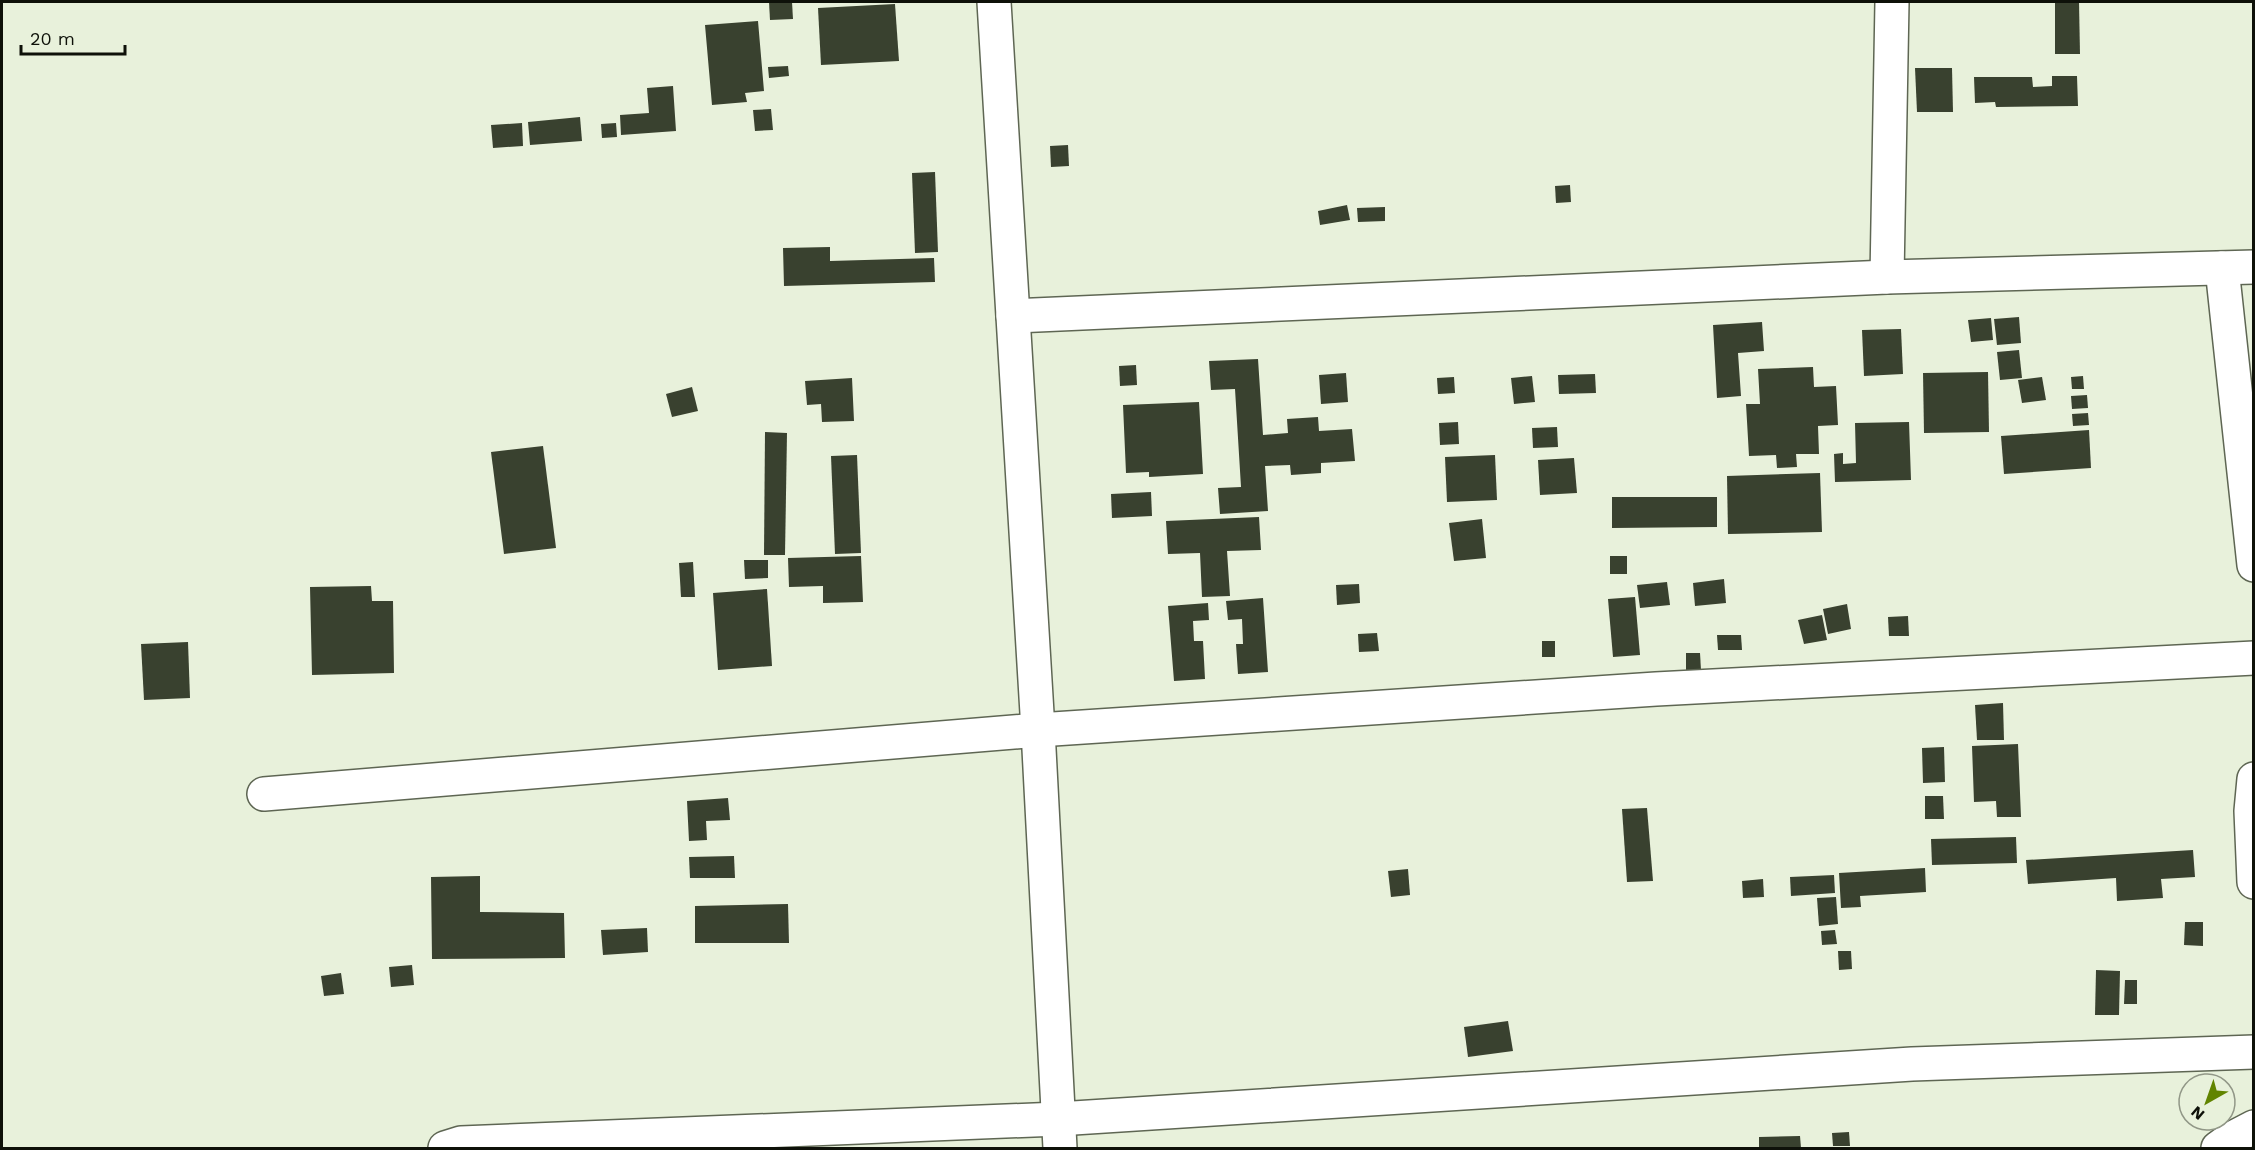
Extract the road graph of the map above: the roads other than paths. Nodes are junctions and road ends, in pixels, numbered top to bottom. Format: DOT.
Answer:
graph roads {
  1 [pos="994,2"];
  2 [pos="1892,2"];
  3 [pos="2238,267"];
  4 [pos="1887,277"];
  5 [pos="1013,316"];
  6 [pos="2253,565"];
  7 [pos="2253,658"];
  8 [pos="1038,729"];
  9 [pos="2253,779"];
  10 [pos="264,794"];
  11 [pos="2253,882"];
  12 [pos="2253,1052"];
  13 [pos="2253,1127"];
  14 [pos="1059,1134"];
  15 [pos="445,1149"];
  16 [pos="2218,1149"];
  1 -- 5 [label="street"];
  2 -- 4 [label="street"];
  3 -- 4 [label="street"];
  3 -- 6 [label="street"];
  4 -- 5 [label="street"];
  5 -- 8 [label="street"];
  7 -- 8 [label="street"];
  8 -- 10 [label="street"];
  8 -- 14 [label="street"];
  9 -- 11 [label="street"];
  12 -- 14 [label="street"];
  13 -- 16 [label="street"];
  14 -- 15 [label="street"];
}
